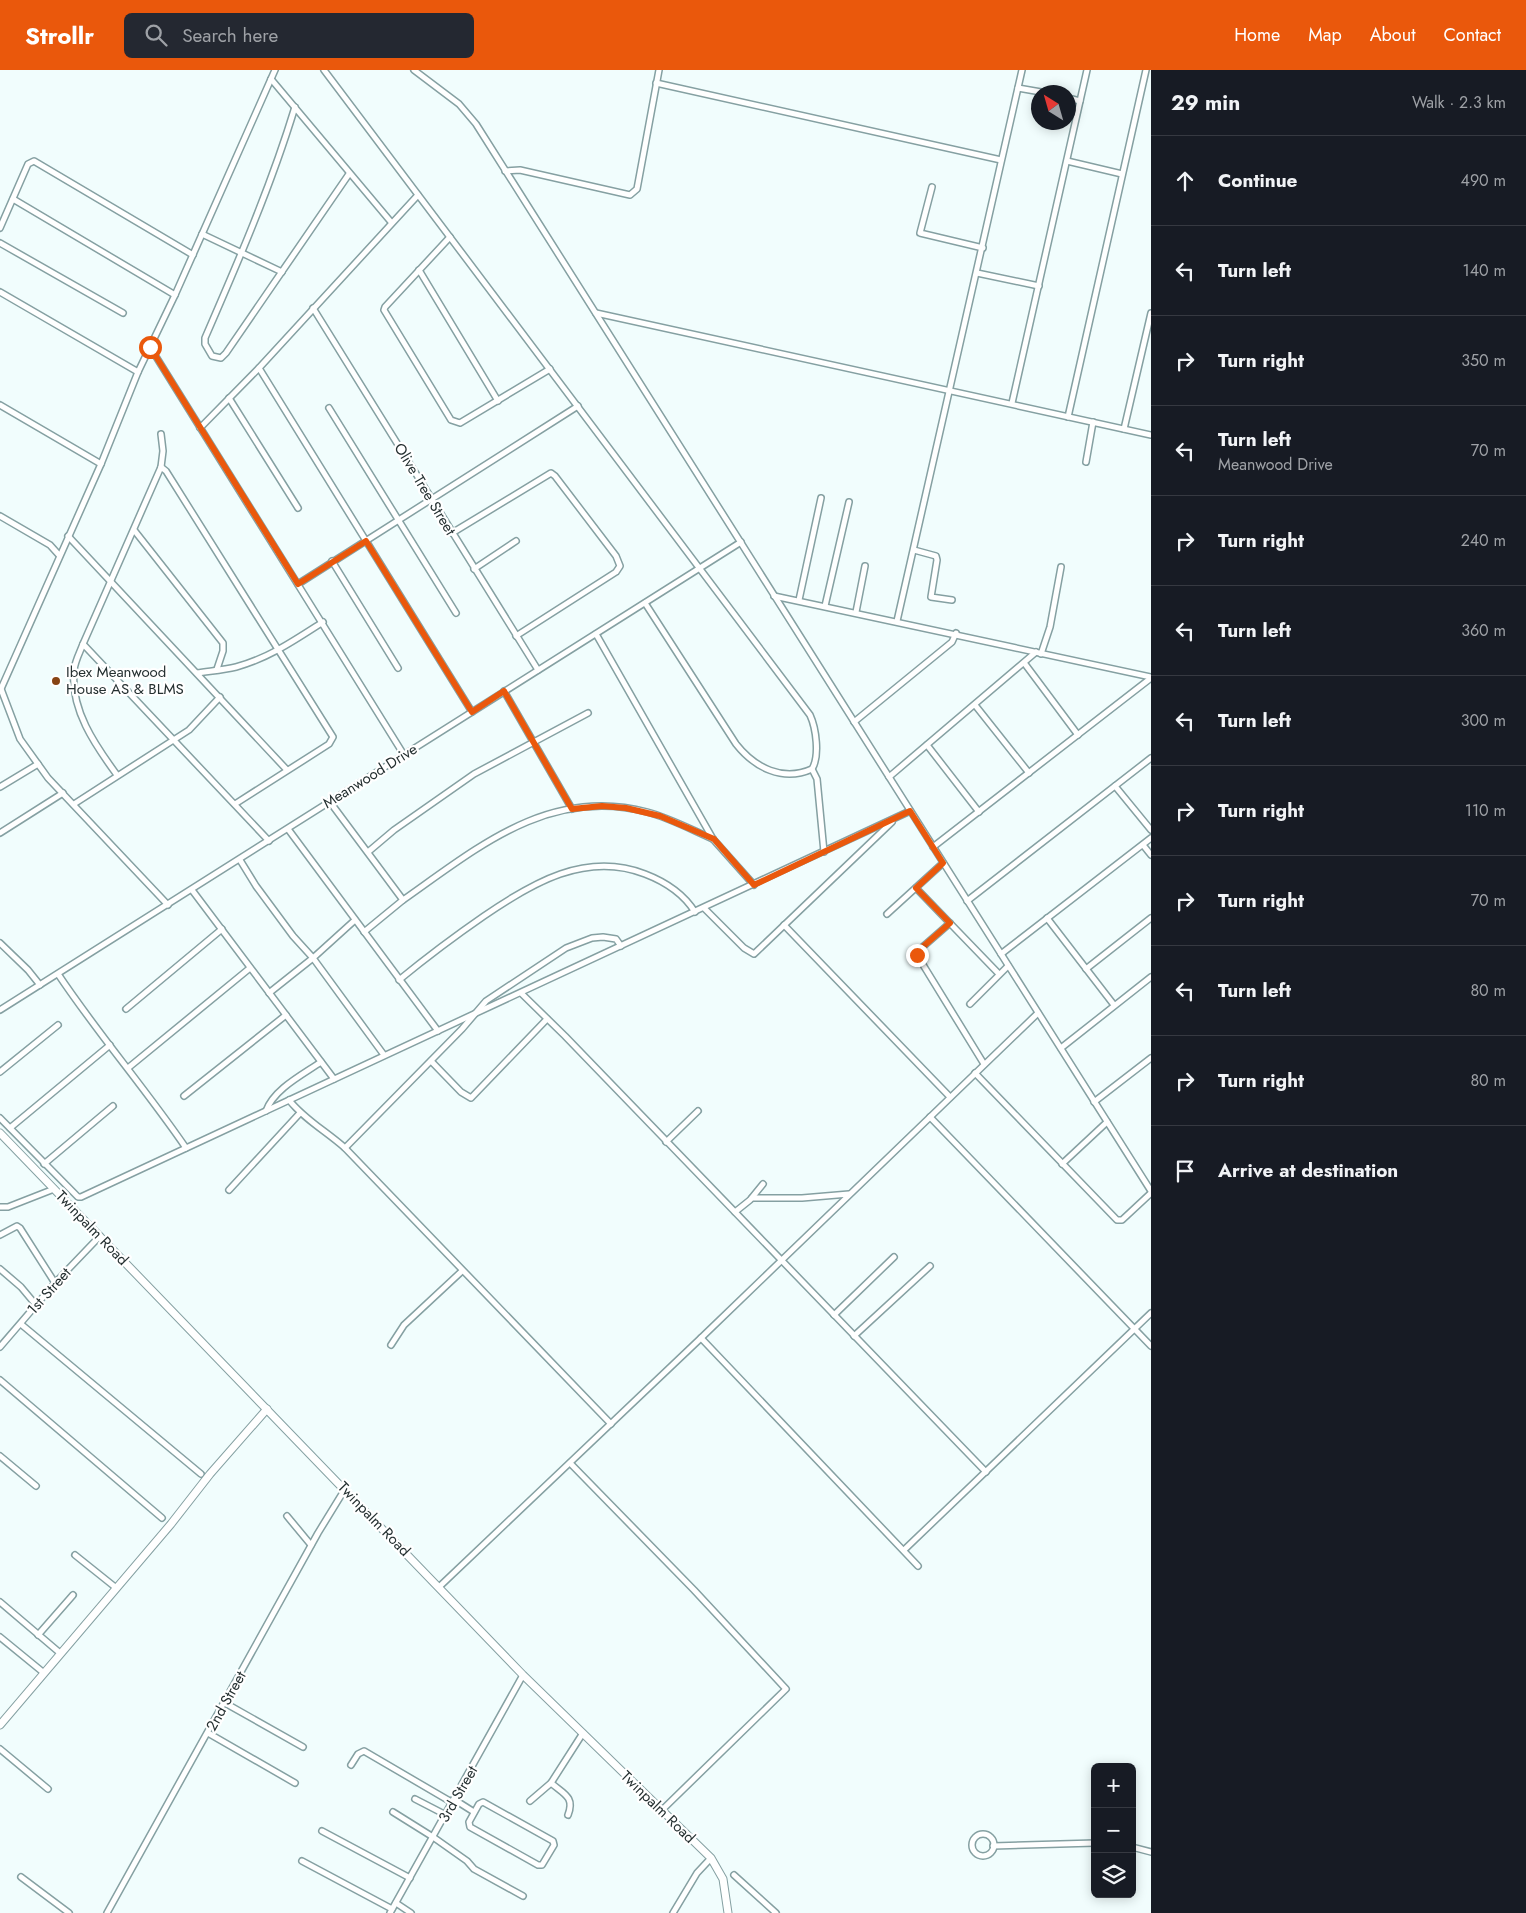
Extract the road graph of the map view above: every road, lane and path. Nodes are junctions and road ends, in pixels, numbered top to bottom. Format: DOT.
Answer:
graph roads {
  1 [pos="275,70"];
  2 [pos="324,70"];
  3 [pos="414,70"];
  4 [pos="659,70"];
  5 [pos="1022,70"];
  6 [pos="1087,70"];
  7 [pos="1146,70"];
  8 [pos="271,79"];
  9 [pos="656,83"];
  10 [pos="1018,88"];
  11 [pos="1031,90"];
  12 [pos="1076,100"];
  13 [pos="1080,101"];
  14 [pos="295,107"];
  15 [pos="1001,160"];
  16 [pos="1066,161"];
  17 [pos="505,171"];
  18 [pos="349,174"];
  19 [pos="1122,174"];
  20 [pos="932,187"];
  21 [pos="418,195"];
  22 [pos="13,199"];
  23 [pos="391,222"];
  24 [pos="0,228"];
  25 [pos="202,234"];
  26 [pos="450,237"];
  27 [pos="0,243"];
  28 [pos="983,248"];
  29 [pos="242,253"];
  30 [pos="193,255"];
  31 [pos="419,270"];
  32 [pos="282,272"];
  33 [pos="977,273"];
  34 [pos="1039,286"];
  35 [pos="0,292"];
  36 [pos="176,295"];
  37 [pos="313,308"];
  38 [pos="123,313"];
  39 [pos="596,313"];
  40 [pos="1151,313"];
  41 [pos="150,347"];
  42 [pos="259,368"];
  43 [pos="550,369"];
  44 [pos="138,372"];
  45 [pos="949,390"];
  46 [pos="230,398"];
  47 [pos="498,401"];
  48 [pos="1012,403"];
  49 [pos="0,405"];
  50 [pos="578,406"];
  51 [pos="329,408"];
  52 [pos="1068,417"];
  53 [pos="1093,422"];
  54 [pos="200,428"];
  55 [pos="1124,429"];
  56 [pos="161,434"];
  57 [pos="1151,435"];
  58 [pos="1086,462"];
  59 [pos="101,464"];
  60 [pos="161,467"];
  61 [pos="821,498"];
  62 [pos="432,499"];
  63 [pos="849,502"];
  64 [pos="298,508"];
  65 [pos="0,516"];
  66 [pos="399,520"];
  67 [pos="134,530"];
  68 [pos="452,533"];
  69 [pos="68,536"];
  70 [pos="366,541"];
  71 [pos="516,541"];
  72 [pos="740,542"];
  73 [pos="914,550"];
  74 [pos="59,555"];
  75 [pos="332,561"];
  76 [pos="865,566"];
  77 [pos="1061,567"];
  78 [pos="698,568"];
  79 [pos="474,569"];
  80 [pos="110,582"];
  81 [pos="298,584"];
  82 [pos="774,596"];
  83 [pos="799,600"];
  84 [pos="952,600"];
  85 [pos="645,603"];
  86 [pos="825,606"];
  87 [pos="856,612"];
  88 [pos="456,613"];
  89 [pos="897,620"];
  90 [pos="323,622"];
  91 [pos="596,634"];
  92 [pos="956,634"];
  93 [pos="516,636"];
  94 [pos="83,644"];
  95 [pos="280,650"];
  96 [pos="1038,653"];
  97 [pos="1025,664"];
  98 [pos="398,668"];
  99 [pos="218,669"];
  100 [pos="538,670"];
  101 [pos="197,673"];
  102 [pos="1151,678"];
  103 [pos="1,687"];
  104 [pos="504,691"];
  105 [pos="220,697"];
  106 [pos="975,704"];
  107 [pos="472,712"];
  108 [pos="588,713"];
  109 [pos="854,722"];
  110 [pos="1078,735"];
  111 [pos="173,740"];
  112 [pos="534,742"];
  113 [pos="927,745"];
  114 [pos="404,755"];
  115 [pos="1151,758"];
  116 [pos="38,764"];
  117 [pos="812,769"];
  118 [pos="287,770"];
  119 [pos="1029,773"];
  120 [pos="117,775"];
  121 [pos="889,777"];
  122 [pos="1115,786"];
  123 [pos="0,787"];
  124 [pos="64,794"];
  125 [pos="330,802"];
  126 [pos="74,804"];
  127 [pos="235,804"];
  128 [pos="572,809"];
  129 [pos="910,811"];
  130 [pos="979,812"];
  131 [pos="897,818"];
  132 [pos="288,829"];
  133 [pos="1151,830"];
  134 [pos="0,833"];
  135 [pos="1151,838"];
  136 [pos="714,839"];
  137 [pos="269,841"];
  138 [pos="1143,845"];
  139 [pos="933,847"];
  140 [pos="368,852"];
  141 [pos="824,852"];
  142 [pos="1151,856"];
  143 [pos="240,860"];
  144 [pos="943,863"];
  145 [pos="754,885"];
  146 [pos="916,888"];
  147 [pos="192,890"];
  148 [pos="403,900"];
  149 [pos="967,901"];
  150 [pos="168,904"];
  151 [pos="704,908"];
  152 [pos="695,912"];
  153 [pos="887,914"];
  154 [pos="1047,918"];
  155 [pos="1151,918"];
  156 [pos="355,920"];
  157 [pos="950,923"];
  158 [pos="784,926"];
  159 [pos="222,929"];
  160 [pos="364,932"];
  161 [pos="0,943"];
  162 [pos="621,946"];
  163 [pos="1001,954"];
  164 [pos="313,958"];
  165 [pos="1008,966"];
  166 [pos="250,968"];
  167 [pos="1086,969"];
  168 [pos="58,974"];
  169 [pos="999,974"];
  170 [pos="1151,977"];
  171 [pos="399,980"];
  172 [pos="40,985"];
  173 [pos="269,993"];
  174 [pos="520,993"];
  175 [pos="970,1004"];
  176 [pos="1114,1005"];
  177 [pos="126,1009"];
  178 [pos="0,1010"];
  179 [pos="1038,1013"];
  180 [pos="474,1014"];
  181 [pos="286,1015"];
  182 [pos="548,1019"];
  183 [pos="58,1025"];
  184 [pos="438,1031"];
  185 [pos="110,1045"];
  186 [pos="1061,1048"];
  187 [pos="384,1055"];
  188 [pos="1151,1058"];
  189 [pos="321,1062"];
  190 [pos="431,1062"];
  191 [pos="984,1064"];
  192 [pos="128,1068"];
  193 [pos="0,1072"];
  194 [pos="975,1074"];
  195 [pos="334,1079"];
  196 [pos="184,1096"];
  197 [pos="950,1097"];
  198 [pos="289,1100"];
  199 [pos="1094,1102"];
  200 [pos="113,1106"];
  201 [pos="266,1111"];
  202 [pos="698,1111"];
  203 [pos="300,1113"];
  204 [pos="930,1117"];
  205 [pos="0,1118"];
  206 [pos="1107,1122"];
  207 [pos="10,1128"];
  208 [pos="0,1133"];
  209 [pos="666,1142"];
  210 [pos="186,1148"];
  211 [pos="345,1148"];
  212 [pos="44,1164"];
  213 [pos="1062,1164"];
  214 [pos="763,1184"];
  215 [pos="1149,1185"];
  216 [pos="54,1189"];
  217 [pos="229,1190"];
  218 [pos="1151,1192"];
  219 [pos="850,1194"];
  220 [pos="752,1198"];
  221 [pos="0,1207"];
  222 [pos="735,1212"];
  223 [pos="0,1235"];
  224 [pos="100,1236"];
  225 [pos="894,1257"];
  226 [pos="781,1260"];
  227 [pos="930,1266"];
  228 [pos="0,1269"];
  229 [pos="462,1271"];
  230 [pos="55,1283"];
  231 [pos="36,1305"];
  232 [pos="1151,1313"];
  233 [pos="834,1315"];
  234 [pos="22,1325"];
  235 [pos="1134,1329"];
  236 [pos="854,1336"];
  237 [pos="701,1338"];
  238 [pos="391,1345"];
  239 [pos="1151,1346"];
  240 [pos="0,1347"];
  241 [pos="0,1380"];
  242 [pos="267,1409"];
  243 [pos="611,1424"];
  244 [pos="0,1456"];
  245 [pos="570,1463"];
  246 [pos="986,1472"];
  247 [pos="201,1474"];
  248 [pos="36,1486"];
  249 [pos="345,1490"];
  250 [pos="287,1516"];
  251 [pos="162,1518"];
  252 [pos="312,1545"];
  253 [pos="904,1550"];
  254 [pos="74,1554"];
  255 [pos="918,1566"];
  256 [pos="115,1587"];
  257 [pos="439,1587"];
  258 [pos="73,1595"];
  259 [pos="0,1602"];
  260 [pos="38,1635"];
  261 [pos="0,1637"];
  262 [pos="60,1653"];
  263 [pos="44,1673"];
  264 [pos="523,1674"];
  265 [pos="225,1703"];
  266 [pos="0,1725"];
  267 [pos="208,1733"];
  268 [pos="583,1733"];
  269 [pos="303,1747"];
  270 [pos="0,1749"];
  271 [pos="351,1765"];
  272 [pos="295,1783"];
  273 [pos="551,1783"];
  274 [pos="48,1789"];
  275 [pos="415,1799"];
  276 [pos="454,1801"];
  277 [pos="530,1801"];
  278 [pos="661,1811"];
  279 [pos="393,1812"];
  280 [pos="474,1812"];
  281 [pos="446,1815"];
  282 [pos="568,1815"];
  283 [pos="322,1830"];
  284 [pos="433,1837"];
  285 [pos="1091,1843"];
  286 [pos="994,1846"];
  287 [pos="1136,1848"];
  288 [pos="1151,1852"];
  289 [pos="711,1858"];
  290 [pos="302,1861"];
  291 [pos="734,1875"];
  292 [pos="21,1877"];
  293 [pos="410,1878"];
  294 [pos="523,1896"];
  295 [pos="396,1903"];
  296 [pos="391,1911"];
  297 [pos="69,1913"];
  298 [pos="107,1913"];
  299 [pos="411,1913"];
  300 [pos="674,1913"];
  301 [pos="728,1913"];
  302 [pos="776,1913"];
  1 -- 8 [label="street"];
  2 -- 21 [label="street"];
  3 -- 17 [label="street"];
  4 -- 9 [label="street"];
  5 -- 10 [label="street"];
  6 -- 13 [label="street"];
  7 -- 19 [label="street"];
  8 -- 14 [label="street"];
  8 -- 25 [label="street"];
  9 -- 15 [label="street"];
  9 -- 17 [label="street"];
  10 -- 11 [label="street"];
  10 -- 15 [label="street"];
  12 -- 13 [label="street"];
  13 -- 16 [label="street"];
  14 -- 18 [label="street"];
  14 -- 29 [label="street"];
  15 -- 28 [label="street"];
  16 -- 19 [label="street"];
  16 -- 34 [label="street"];
  17 -- 39 [label="street"];
  18 -- 23 [label="street"];
  18 -- 32 [label="street"];
  19 -- 52 [label="street"];
  20 -- 28 [label="street"];
  21 -- 23 [label="street"];
  21 -- 26 [label="street"];
  22 -- 24 [label="street"];
  22 -- 30 [label="street"];
  22 -- 36 [label="street"];
  23 -- 37 [label="street"];
  25 -- 29 [label="street"];
  25 -- 30 [label="street"];
  26 -- 31 [label="street"];
  26 -- 43 [label="street"];
  27 -- 38 [label="street"];
  28 -- 33 [label="street"];
  29 -- 32 [label="street"];
  29 -- 32 [label="street"];
  30 -- 36 [label="street"];
  31 -- 47 [label="street"];
  31 -- 47 [label="street"];
  33 -- 34 [label="street"];
  33 -- 45 [label="street"];
  34 -- 48 [label="street"];
  35 -- 44 [label="street"];
  36 -- 41 [label="street"];
  37 -- 42 [label="street"];
  37 -- 62 [label="street, Olive Tree Street"];
  39 -- 45 [label="street"];
  39 -- 72 [label="street"];
  40 -- 55 [label="street"];
  41 -- 44 [label="street"];
  41 -- 54 [label="street"];
  42 -- 46 [label="street"];
  42 -- 70 [label="street"];
  43 -- 47 [label="street"];
  43 -- 50 [label="street"];
  44 -- 59 [label="street"];
  45 -- 48 [label="street"];
  45 -- 73 [label="street"];
  46 -- 54 [label="street"];
  46 -- 64 [label="street"];
  48 -- 52 [label="street"];
  49 -- 59 [label="street"];
  50 -- 62 [label="street"];
  50 -- 78 [label="street"];
  51 -- 66 [label="street"];
  52 -- 53 [label="street"];
  53 -- 55 [label="street"];
  53 -- 58 [label="street"];
  54 -- 81 [label="street"];
  55 -- 57 [label="street"];
  56 -- 60 [label="street"];
  59 -- 69 [label="street"];
  60 -- 67 [label="street"];
  60 -- 95 [label="street"];
  61 -- 83 [label="street"];
  62 -- 66 [label="street"];
  62 -- 68 [label="street, Olive Tree Street"];
  63 -- 86 [label="street"];
  65 -- 74 [label="street"];
  66 -- 70 [label="street"];
  66 -- 88 [label="street"];
  67 -- 80 [label="street"];
  67 -- 99 [label="street"];
  68 -- 79 [label="street, Olive Tree Street"];
  68 -- 93 [label="street"];
  69 -- 74 [label="street"];
  69 -- 80 [label="street"];
  70 -- 75 [label="street"];
  70 -- 107 [label="street"];
  71 -- 79 [label="street"];
  72 -- 78 [label="street, Meanwood Drive"];
  72 -- 82 [label="street"];
  73 -- 84 [label="street"];
  73 -- 89 [label="street"];
  74 -- 103 [label="street"];
  75 -- 81 [label="street"];
  75 -- 98 [label="street"];
  76 -- 87 [label="street"];
  77 -- 96 [label="street"];
  78 -- 85 [label="street, Meanwood Drive"];
  78 -- 117 [label="street"];
  79 -- 93 [label="street, Olive Tree Street"];
  80 -- 94 [label="street"];
  80 -- 101 [label="street"];
  81 -- 90 [label="street"];
  82 -- 83 [label="street"];
  82 -- 109 [label="street"];
  83 -- 86 [label="street"];
  85 -- 91 [label="street, Meanwood Drive"];
  85 -- 117 [label="street"];
  86 -- 87 [label="street"];
  87 -- 89 [label="street"];
  89 -- 92 [label="street"];
  90 -- 95 [label="street"];
  90 -- 114 [label="street"];
  91 -- 100 [label="street, Meanwood Drive"];
  91 -- 136 [label="street"];
  92 -- 96 [label="street"];
  92 -- 109 [label="street"];
  93 -- 100 [label="street, Olive Tree Street"];
  94 -- 111 [label="street"];
  94 -- 120 [label="street"];
  95 -- 99 [label="street"];
  95 -- 118 [label="street"];
  96 -- 97 [label="street"];
  96 -- 102 [label="street"];
  97 -- 106 [label="street"];
  97 -- 110 [label="street"];
  99 -- 101 [label="street"];
  100 -- 104 [label="street, Meanwood Drive"];
  101 -- 105 [label="street"];
  102 -- 110 [label="street"];
  103 -- 116 [label="street"];
  104 -- 107 [label="street, Meanwood Drive"];
  104 -- 112 [label="street"];
  105 -- 111 [label="street"];
  105 -- 118 [label="street"];
  106 -- 113 [label="street"];
  106 -- 119 [label="street"];
  107 -- 114 [label="street, Meanwood Drive"];
  108 -- 112 [label="street"];
  109 -- 121 [label="street"];
  110 -- 119 [label="street"];
  111 -- 120 [label="street"];
  111 -- 127 [label="street"];
  112 -- 128 [label="street"];
  112 -- 140 [label="street"];
  113 -- 121 [label="street"];
  113 -- 130 [label="street"];
  114 -- 125 [label="street, Meanwood Drive"];
  115 -- 122 [label="street"];
  116 -- 123 [label="street"];
  116 -- 124 [label="street"];
  117 -- 141 [label="street"];
  118 -- 127 [label="street"];
  119 -- 130 [label="street"];
  120 -- 126 [label="street"];
  121 -- 129 [label="street"];
  122 -- 133 [label="street"];
  122 -- 149 [label="street"];
  124 -- 126 [label="street"];
  124 -- 134 [label="street"];
  125 -- 132 [label="street, Meanwood Drive"];
  125 -- 140 [label="street"];
  126 -- 150 [label="street"];
  127 -- 137 [label="street"];
  128 -- 136 [label="street"];
  128 -- 148 [label="street"];
  129 -- 131 [label="street"];
  129 -- 139 [label="street"];
  130 -- 139 [label="street"];
  131 -- 141 [label="street"];
  131 -- 158 [label="street"];
  132 -- 137 [label="street, Meanwood Drive"];
  132 -- 156 [label="street"];
  135 -- 138 [label="street"];
  136 -- 145 [label="street"];
  137 -- 143 [label="street, Meanwood Drive"];
  138 -- 142 [label="street"];
  138 -- 154 [label="street"];
  139 -- 144 [label="street"];
  140 -- 148 [label="street"];
  141 -- 145 [label="street"];
  143 -- 147 [label="street, Meanwood Drive"];
  143 -- 164 [label="street"];
  144 -- 146 [label="street"];
  144 -- 149 [label="street"];
  145 -- 151 [label="street"];
  146 -- 153 [label="street"];
  146 -- 157 [label="street"];
  147 -- 150 [label="street, Meanwood Drive"];
  147 -- 159 [label="street"];
  148 -- 160 [label="street"];
  149 -- 163 [label="street"];
  150 -- 168 [label="street, Meanwood Drive"];
  151 -- 152 [label="street"];
  151 -- 158 [label="street"];
  152 -- 162 [label="street"];
  152 -- 171 [label="street"];
  154 -- 163 [label="street"];
  154 -- 167 [label="street"];
  155 -- 167 [label="street"];
  156 -- 160 [label="street"];
  156 -- 164 [label="street"];
  157 -- 169 [label="street"];
  157 -- 191 [label="street"];
  158 -- 197 [label="street"];
  159 -- 166 [label="street"];
  159 -- 177 [label="street"];
  160 -- 171 [label="street"];
  161 -- 172 [label="street"];
  162 -- 174 [label="street"];
  162 -- 180 [label="street"];
  163 -- 165 [label="street"];
  164 -- 173 [label="street"];
  164 -- 187 [label="street"];
  165 -- 169 [label="street"];
  165 -- 179 [label="street"];
  166 -- 173 [label="street"];
  166 -- 192 [label="street"];
  167 -- 176 [label="street"];
  168 -- 172 [label="street, Meanwood Drive"];
  168 -- 185 [label="street"];
  169 -- 175 [label="street"];
  170 -- 176 [label="street"];
  171 -- 184 [label="street"];
  172 -- 178 [label="street, Meanwood Drive"];
  173 -- 181 [label="street"];
  174 -- 180 [label="street"];
  174 -- 182 [label="street"];
  176 -- 186 [label="street"];
  179 -- 186 [label="street"];
  179 -- 191 [label="street"];
  180 -- 184 [label="street"];
  180 -- 190 [label="street"];
  181 -- 189 [label="street"];
  181 -- 196 [label="street"];
  182 -- 190 [label="street"];
  182 -- 209 [label="street"];
  183 -- 193 [label="street"];
  184 -- 187 [label="street"];
  185 -- 192 [label="street"];
  185 -- 207 [label="street"];
  186 -- 199 [label="street"];
  187 -- 195 [label="street"];
  188 -- 199 [label="street"];
  189 -- 195 [label="street"];
  189 -- 201 [label="street"];
  190 -- 211 [label="street"];
  191 -- 194 [label="street"];
  192 -- 210 [label="street"];
  194 -- 197 [label="street"];
  194 -- 213 [label="street"];
  195 -- 198 [label="street"];
  197 -- 204 [label="street"];
  198 -- 201 [label="street"];
  198 -- 203 [label="street"];
  199 -- 206 [label="street"];
  200 -- 212 [label="street"];
  201 -- 210 [label="street"];
  202 -- 209 [label="street"];
  203 -- 211 [label="street"];
  203 -- 217 [label="street"];
  204 -- 219 [label="street"];
  204 -- 235 [label="street"];
  205 -- 207 [label="street"];
  206 -- 213 [label="street"];
  206 -- 215 [label="street"];
  207 -- 212 [label="street"];
  208 -- 216 [label="main road, Twinpalm Road"];
  209 -- 222 [label="street"];
  210 -- 212 [label="street"];
  211 -- 229 [label="street"];
  213 -- 218 [label="street"];
  214 -- 220 [label="street"];
  215 -- 218 [label="street"];
  216 -- 221 [label="street"];
  216 -- 224 [label="main road, Twinpalm Road"];
  219 -- 220 [label="street"];
  219 -- 226 [label="street"];
  220 -- 222 [label="street"];
  222 -- 226 [label="street"];
  223 -- 230 [label="street"];
  224 -- 230 [label="street, 1st Street"];
  224 -- 242 [label="main road, Twinpalm Road"];
  225 -- 233 [label="street"];
  226 -- 233 [label="street"];
  226 -- 237 [label="street"];
  227 -- 236 [label="street"];
  228 -- 231 [label="street"];
  229 -- 238 [label="street"];
  229 -- 243 [label="street"];
  230 -- 231 [label="street, 1st Street"];
  231 -- 240 [label="street, 1st Street"];
  232 -- 235 [label="street"];
  233 -- 236 [label="street"];
  234 -- 247 [label="street"];
  235 -- 239 [label="street"];
  235 -- 246 [label="street"];
  236 -- 246 [label="street"];
  237 -- 243 [label="street"];
  237 -- 253 [label="street"];
  241 -- 251 [label="street"];
  242 -- 249 [label="main road, Twinpalm Road"];
  242 -- 256 [label="main road"];
  243 -- 245 [label="street"];
  244 -- 248 [label="street"];
  245 -- 257 [label="street"];
  245 -- 278 [label="street"];
  246 -- 253 [label="street"];
  249 -- 252 [label="street, 2nd Street"];
  249 -- 257 [label="main road, Twinpalm Road"];
  250 -- 252 [label="street"];
  252 -- 265 [label="street, 2nd Street"];
  253 -- 255 [label="street"];
  254 -- 256 [label="street"];
  256 -- 262 [label="main road"];
  257 -- 264 [label="main road, Twinpalm Road"];
  258 -- 260 [label="street"];
  259 -- 260 [label="street"];
  260 -- 262 [label="street"];
  261 -- 263 [label="street"];
  262 -- 263 [label="main road"];
  263 -- 266 [label="main road"];
  264 -- 268 [label="main road, Twinpalm Road"];
  264 -- 276 [label="street, 3rd Street"];
  265 -- 267 [label="street, 2nd Street"];
  265 -- 269 [label="street"];
  267 -- 272 [label="street"];
  267 -- 298 [label="street, 2nd Street"];
  268 -- 273 [label="street"];
  268 -- 278 [label="main road, Twinpalm Road"];
  270 -- 274 [label="street"];
  271 -- 276 [label="street"];
  273 -- 277 [label="street"];
  273 -- 282 [label="street"];
  275 -- 281 [label="street"];
  276 -- 280 [label="street"];
  276 -- 281 [label="street, 3rd Street"];
  278 -- 289 [label="main road, Twinpalm Road"];
  279 -- 284 [label="street"];
  280 -- 280 [label="street"];
  281 -- 284 [label="street, 3rd Street"];
  283 -- 293 [label="street"];
  284 -- 293 [label="street, 3rd Street"];
  284 -- 294 [label="street"];
  285 -- 286 [label="street"];
  286 -- 286 [label="street"];
  287 -- 288 [label="street"];
  289 -- 300 [label="street"];
  289 -- 301 [label="main road, Twinpalm Road"];
  290 -- 296 [label="street"];
  291 -- 302 [label="street"];
  292 -- 297 [label="street"];
  293 -- 295 [label="street, 3rd Street"];
  295 -- 296 [label="street, 3rd Street"];
  295 -- 299 [label="street"];
}
